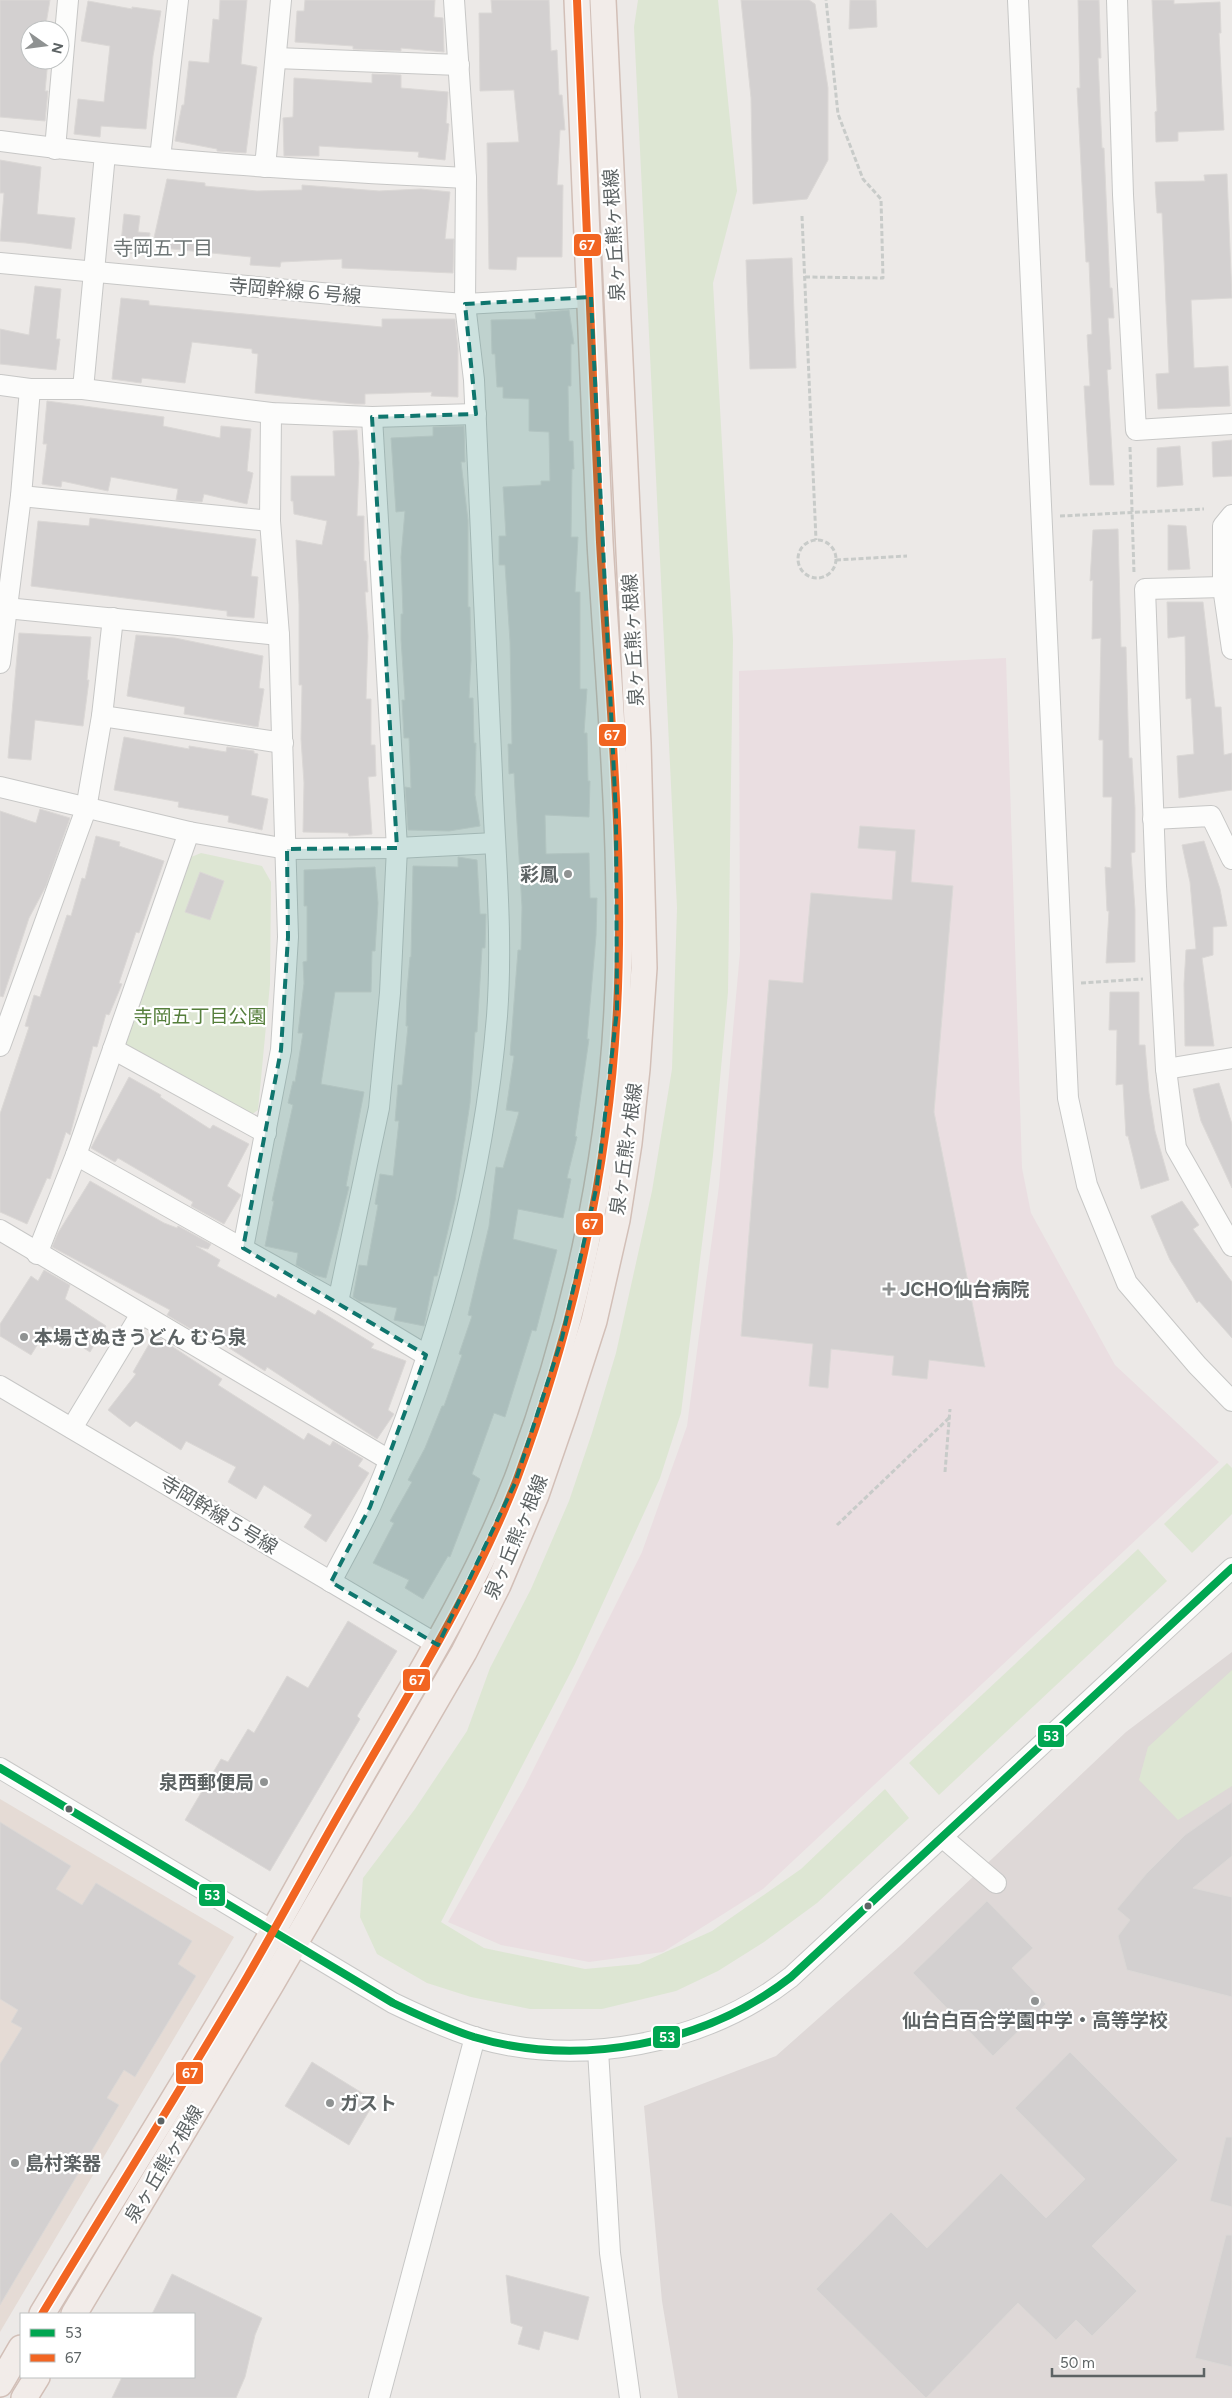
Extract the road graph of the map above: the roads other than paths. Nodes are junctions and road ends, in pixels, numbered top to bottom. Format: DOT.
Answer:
graph roads {
  1 [pos="68,0"];
  2 [pos="178,0"];
  3 [pos="282,0"];
  4 [pos="454,0"];
  5 [pos="577,0"];
  6 [pos="604,0"];
  7 [pos="1018,0"];
  8 [pos="1117,0"];
  9 [pos="276,58"];
  10 [pos="458,64"];
  11 [pos="0,141"];
  12 [pos="55,149"];
  13 [pos="104,154"];
  14 [pos="160,158"];
  15 [pos="265,167"];
  16 [pos="466,178"];
  17 [pos="0,263"];
  18 [pos="94,273"];
  19 [pos="591,297"];
  20 [pos="465,304"];
  21 [pos="0,386"];
  22 [pos="30,389"];
  23 [pos="83,389"];
  24 [pos="271,413"];
  25 [pos="476,414"];
  26 [pos="372,417"];
  27 [pos="1232,424"];
  28 [pos="21,496"];
  29 [pos="1232,515"];
  30 [pos="270,521"];
  31 [pos="1223,587"];
  32 [pos="6,608"];
  33 [pos="113,618"];
  34 [pos="279,635"];
  35 [pos="1232,649"];
  36 [pos="0,663"];
  37 [pos="102,716"];
  38 [pos="283,743"];
  39 [pos="0,787"];
  40 [pos="86,809"];
  41 [pos="1153,819"];
  42 [pos="189,832"];
  43 [pos="495,843"];
  44 [pos="397,848"];
  45 [pos="287,849"];
  46 [pos="1232,859"];
  47 [pos="0,1046"];
  48 [pos="113,1049"];
  49 [pos="1232,1058"];
  50 [pos="1166,1069"];
  51 [pos="266,1133"];
  52 [pos="76,1155"];
  53 [pos="0,1230"];
  54 [pos="1232,1246"];
  55 [pos="243,1248"];
  56 [pos="37,1254"];
  57 [pos="338,1302"];
  58 [pos="141,1314"];
  59 [pos="426,1356"];
  60 [pos="0,1386"];
  61 [pos="1232,1401"];
  62 [pos="72,1428"];
  63 [pos="389,1460"];
  64 [pos="1232,1568"];
  65 [pos="331,1582"];
  66 [pos="438,1645"];
  67 [pos="0,1768"];
  68 [pos="942,1837"];
  69 [pos="996,1884"];
  70 [pos="272,1931"];
  71 [pos="294,1944"];
  72 [pos="475,2037"];
  73 [pos="598,2050"];
  74 [pos="43,2313"];
  75 [pos="75,2313"];
  76 [pos="20,2350"];
  77 [pos="36,2378"];
  78 [pos="0,2384"];
  79 [pos="24,2398"];
  80 [pos="379,2398"];
  81 [pos="630,2398"];
  1 -- 12 [label="street"];
  2 -- 14 [label="street"];
  3 -- 9 [label="street"];
  4 -- 10 [label="street"];
  5 -- 19 [label="main road, 泉ヶ丘熊ヶ根線"];
  6 -- 71 [label="main road, 泉ヶ丘熊ヶ根線"];
  7 -- 61 [label="street"];
  8 -- 27 [label="street"];
  9 -- 10 [label="street"];
  9 -- 15 [label="street"];
  10 -- 16 [label="street"];
  11 -- 12 [label="street"];
  12 -- 13 [label="street"];
  13 -- 14 [label="street"];
  13 -- 18 [label="street"];
  14 -- 15 [label="street"];
  15 -- 16 [label="street"];
  16 -- 20 [label="street"];
  17 -- 18 [label="street, 寺岡幹線６号線"];
  18 -- 20 [label="street, 寺岡幹線６号線"];
  18 -- 23 [label="street"];
  19 -- 20 [label="street, 寺岡幹線６号線"];
  19 -- 66 [label="main road, 泉ヶ丘熊ヶ根線"];
  20 -- 25 [label="street"];
  21 -- 22 [label="street"];
  22 -- 23 [label="street"];
  22 -- 28 [label="street"];
  23 -- 24 [label="street"];
  24 -- 26 [label="street"];
  24 -- 30 [label="street"];
  25 -- 26 [label="street"];
  25 -- 43 [label="street"];
  26 -- 44 [label="street"];
  28 -- 30 [label="street"];
  28 -- 32 [label="street"];
  29 -- 31 [label="street"];
  30 -- 34 [label="street"];
  31 -- 35 [label="street"];
  31 -- 41 [label="street"];
  32 -- 33 [label="street"];
  32 -- 36 [label="street"];
  33 -- 34 [label="street"];
  33 -- 37 [label="street"];
  34 -- 38 [label="street"];
  37 -- 38 [label="street"];
  37 -- 40 [label="street"];
  38 -- 45 [label="street"];
  39 -- 40 [label="street"];
  40 -- 42 [label="street"];
  40 -- 47 [label="street"];
  41 -- 46 [label="street"];
  41 -- 50 [label="street"];
  42 -- 45 [label="street"];
  42 -- 48 [label="street"];
  43 -- 44 [label="street"];
  43 -- 59 [label="street"];
  44 -- 45 [label="street"];
  44 -- 57 [label="street"];
  45 -- 51 [label="street"];
  48 -- 51 [label="street"];
  48 -- 52 [label="street"];
  49 -- 50 [label="street"];
  50 -- 54 [label="street"];
  51 -- 55 [label="street"];
  52 -- 55 [label="street"];
  52 -- 56 [label="street"];
  53 -- 56 [label="street"];
  55 -- 57 [label="street"];
  56 -- 58 [label="street"];
  57 -- 59 [label="street"];
  58 -- 62 [label="street"];
  58 -- 63 [label="street"];
  59 -- 63 [label="street"];
  60 -- 62 [label="street, 寺岡幹線５号線"];
  62 -- 65 [label="street, 寺岡幹線５号線"];
  63 -- 65 [label="street"];
  64 -- 68 [label="street"];
  65 -- 66 [label="street, 寺岡幹線５号線"];
  66 -- 70 [label="main road, 泉ヶ丘熊ヶ根線"];
  67 -- 70 [label="street"];
  68 -- 69 [label="street"];
  68 -- 73 [label="street"];
  70 -- 71 [label="street"];
  70 -- 74 [label="main road, 泉ヶ丘熊ヶ根線"];
  71 -- 72 [label="street"];
  71 -- 75 [label="main road, 泉ヶ丘熊ヶ根線"];
  72 -- 73 [label="street"];
  72 -- 80 [label="street"];
  73 -- 81 [label="street"];
  76 -- 78 [label="main road"];
  77 -- 79 [label="main road"];
}
